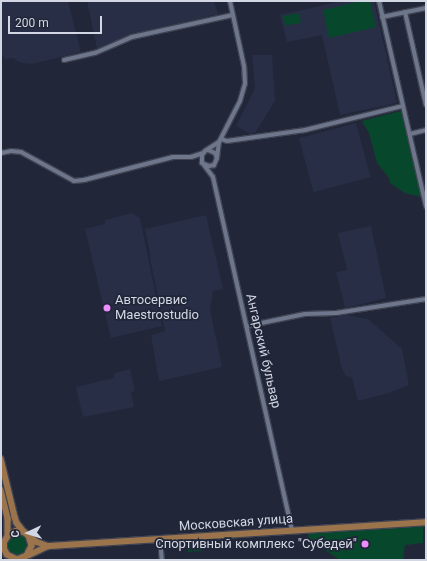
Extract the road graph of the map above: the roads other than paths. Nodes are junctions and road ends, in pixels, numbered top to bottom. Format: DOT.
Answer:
graph roads {
  1 [pos="230,1"];
  2 [pos="379,1"];
  3 [pos="426,8"];
  4 [pos="405,12"];
  5 [pos="233,15"];
  6 [pos="382,17"];
  7 [pos="64,60"];
  8 [pos="426,105"];
  9 [pos="403,106"];
  10 [pos="426,130"];
  11 [pos="410,134"];
  12 [pos="220,140"];
  13 [pos="208,150"];
  14 [pos="1,153"];
  15 [pos="203,153"];
  16 [pos="191,156"];
  17 [pos="217,158"];
  18 [pos="216,163"];
  19 [pos="203,164"];
  20 [pos="213,177"];
  21 [pos="426,207"];
  22 [pos="426,299"];
  23 [pos="247,326"];
  24 [pos="1,459"];
  25 [pos="1,490"];
  26 [pos="426,522"];
  27 [pos="292,531"];
  28 [pos="27,534"];
  29 [pos="5,537"];
  30 [pos="160,539"];
  31 [pos="48,546"];
  32 [pos="6,555"];
  33 [pos="27,557"];
  34 [pos="162,560"];
  1 -- 5 [label="street"];
  2 -- 6 [label="street"];
  3 -- 4 [label="street"];
  4 -- 6 [label="street"];
  4 -- 8 [label="street"];
  5 -- 7 [label="street"];
  5 -- 12 [label="street"];
  6 -- 9 [label="street"];
  9 -- 11 [label="street"];
  9 -- 12 [label="street"];
  10 -- 11 [label="street"];
  11 -- 21 [label="street"];
  12 -- 13 [label="street"];
  12 -- 17 [label="street"];
  13 -- 15 [label="street"];
  13 -- 17 [label="street"];
  14 -- 16 [label="street"];
  15 -- 16 [label="street"];
  15 -- 19 [label="street"];
  16 -- 19 [label="street"];
  17 -- 18 [label="street"];
  18 -- 19 [label="street"];
  18 -- 20 [label="street, Ангарский бульвар"];
  19 -- 20 [label="street, Ангарский бульвар"];
  20 -- 23 [label="street, Ангарский бульвар"];
  22 -- 23 [label="street"];
  23 -- 27 [label="street, Ангарский бульвар"];
  24 -- 28 [label="main road"];
  25 -- 29 [label="main road"];
  26 -- 27 [label="main road, Московская улица"];
  27 -- 30 [label="main road, Московская улица"];
  28 -- 29 [label="main road"];
  28 -- 31 [label="main road"];
  28 -- 33 [label="main road"];
  29 -- 32 [label="main road"];
  30 -- 31 [label="main road, Московская улица"];
  30 -- 34 [label="street"];
  31 -- 33 [label="main road, Московская улица"];
  32 -- 33 [label="main road"];
}
